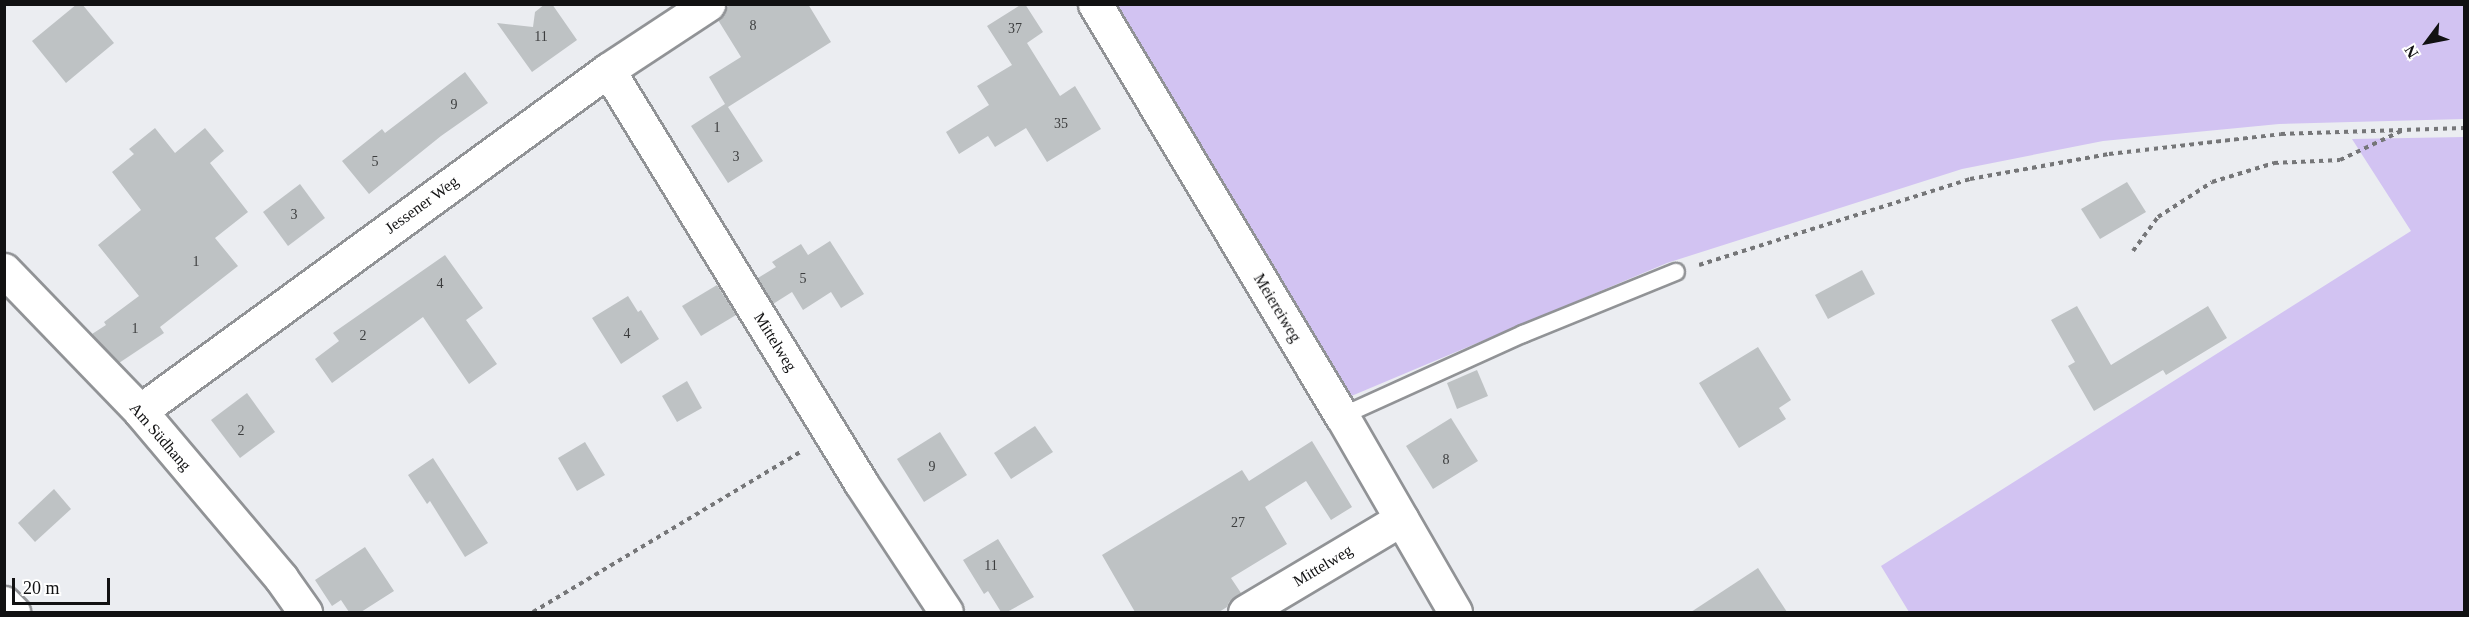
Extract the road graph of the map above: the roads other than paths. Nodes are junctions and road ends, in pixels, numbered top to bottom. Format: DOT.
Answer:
graph roads {
  1 [pos="708,4"];
  2 [pos="1095,4"];
  3 [pos="608,70"];
  4 [pos="4,270"];
  5 [pos="1676,272"];
  6 [pos="140,411"];
  7 [pos="1342,416"];
  8 [pos="1401,519"];
  9 [pos="4,603"];
  10 [pos="13,612"];
  11 [pos="305,612"];
  12 [pos="946,612"];
  13 [pos="1245,612"];
  14 [pos="1455,612"];
  1 -- 3 [label="street, Jessener Weg"];
  2 -- 7 [label="street, Meiereiweg"];
  3 -- 6 [label="street, Jessener Weg"];
  3 -- 12 [label="street, Mittelweg"];
  4 -- 6 [label="street, Am Südhang"];
  5 -- 7 [label="lane"];
  6 -- 11 [label="street, Am Südhang"];
  7 -- 8 [label="street, Meiereiweg"];
  8 -- 13 [label="street, Mittelweg"];
  8 -- 14 [label="street, Meiereiweg"];
  9 -- 10 [label="street"];
}
